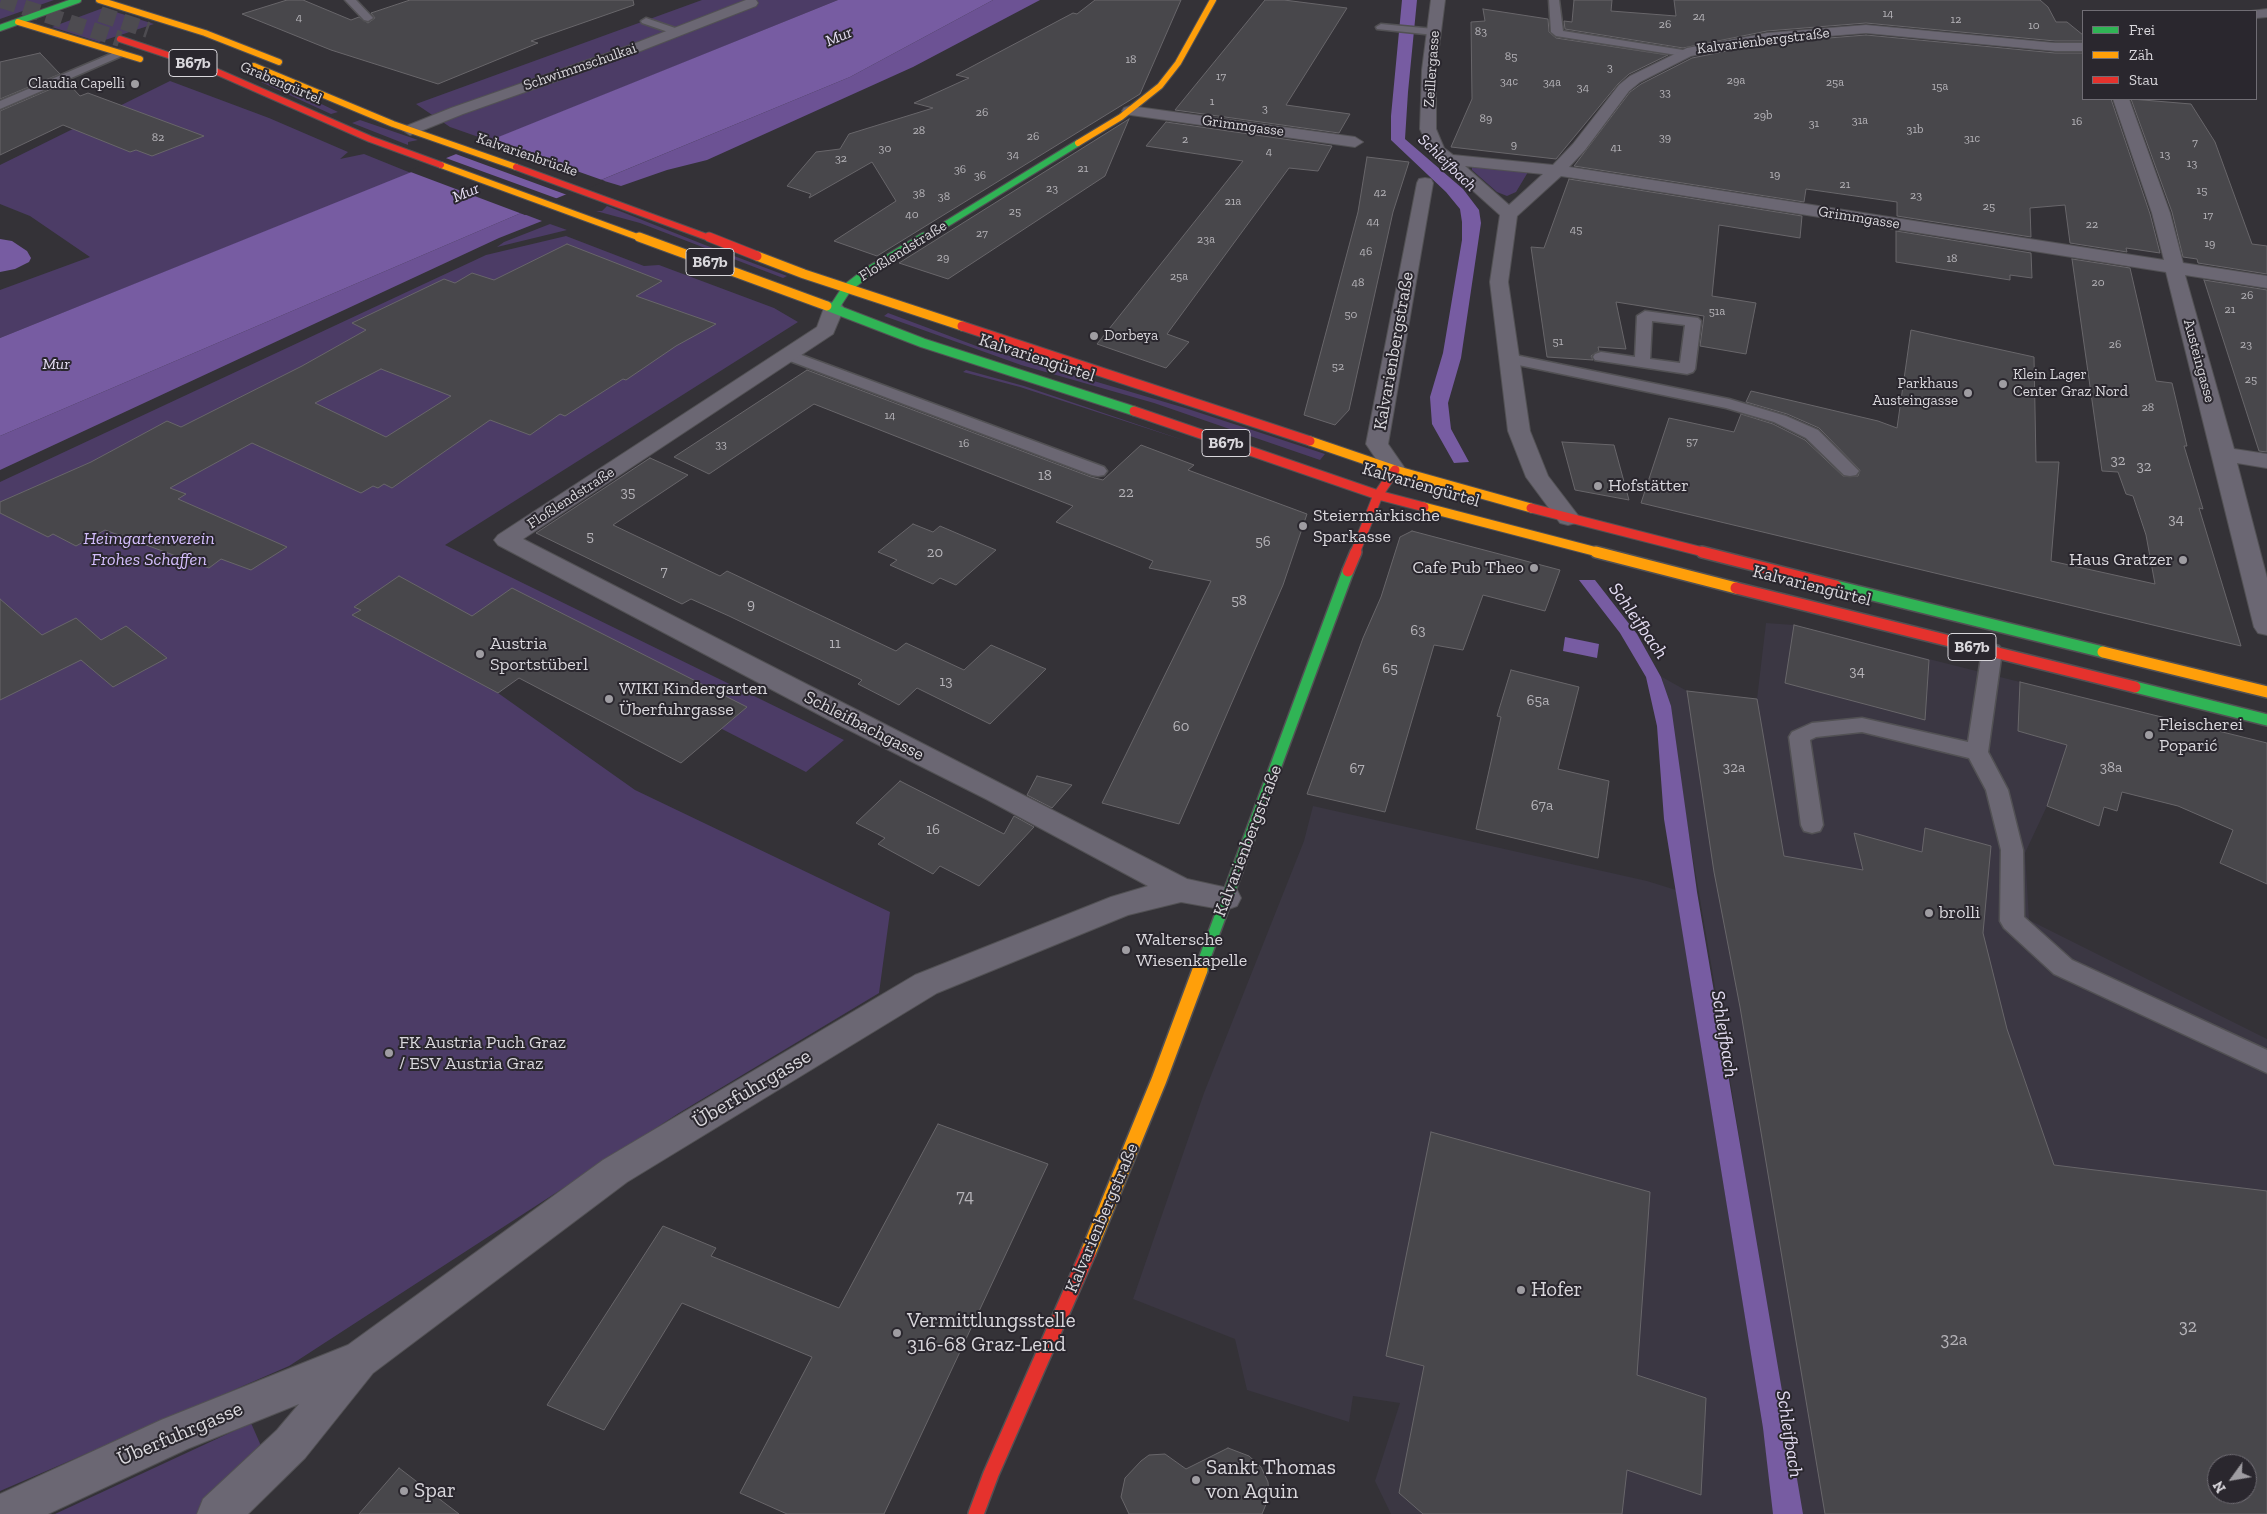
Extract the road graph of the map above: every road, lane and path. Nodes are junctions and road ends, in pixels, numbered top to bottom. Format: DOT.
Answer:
graph roads {
  1 [pos="78,0"];
  2 [pos="99,0"];
  3 [pos="350,0"];
  4 [pos="1214,0"];
  5 [pos="1438,0"];
  6 [pos="1554,0"];
  7 [pos="750,1"];
  8 [pos="368,18"];
  9 [pos="18,22"];
  10 [pos="646,22"];
  11 [pos="1381,27"];
  12 [pos="0,28"];
  13 [pos="677,32"];
  14 [pos="1434,32"];
  15 [pos="120,39"];
  16 [pos="2082,47"];
  17 [pos="120,53"];
  18 [pos="1683,53"];
  19 [pos="246,63"];
  20 [pos="154,64"];
  21 [pos="289,66"];
  22 [pos="358,97"];
  23 [pos="2120,100"];
  24 [pos="0,105"];
  25 [pos="1130,111"];
  26 [pos="286,116"];
  27 [pos="393,124"];
  28 [pos="410,130"];
  29 [pos="427,136"];
  30 [pos="370,139"];
  31 [pos="1355,142"];
  32 [pos="1450,160"];
  33 [pos="1558,170"];
  34 [pos="1425,182"];
  35 [pos="616,202"];
  36 [pos="1509,214"];
  37 [pos="586,218"];
  38 [pos="2174,268"];
  39 [pos="2267,282"];
  40 [pos="847,288"];
  41 [pos="834,308"];
  42 [pos="1546,351"];
  43 [pos="1510,353"];
  44 [pos="788,356"];
  45 [pos="1601,357"];
  46 [pos="1642,362"];
  47 [pos="2224,454"];
  48 [pos="2267,462"];
  49 [pos="1394,470"];
  50 [pos="1850,470"];
  51 [pos="1098,471"];
  52 [pos="1378,495"];
  53 [pos="1568,518"];
  54 [pos="506,540"];
  55 [pos="2267,627"];
  56 [pos="1992,652"];
  57 [pos="2267,692"];
  58 [pos="2267,720"];
  59 [pos="1977,752"];
  60 [pos="1812,825"];
  61 [pos="1181,890"];
  62 [pos="1226,898"];
  63 [pos="2267,1062"];
  64 [pos="361,1359"];
  65 [pos="2,1514"];
  66 [pos="218,1514"];
  67 [pos="976,1514"];
  1 -- 9 [label="main road"];
  2 -- 21 [label="main road"];
  3 -- 8 [label="lane"];
  4 -- 25 [label="main road, Floßlendstraße"];
  5 -- 14 [label="street, Zeillergasse"];
  6 -- 18 [label="lane"];
  7 -- 13 [label="street, Schwimmschulkai"];
  9 -- 12 [label="main road"];
  9 -- 17 [label="main road"];
  10 -- 13 [label="lane"];
  11 -- 14 [label="lane"];
  13 -- 28 [label="street, Schwimmschulkai"];
  14 -- 32 [label="street, Zeillergasse"];
  15 -- 30 [label="main road, Grabengürtel / B67b"];
  16 -- 18 [label="street, Kalvarienbergstraße"];
  17 -- 20 [label="main road"];
  17 -- 24 [label="lane"];
  18 -- 33 [label="street, Kalvarienbergstraße"];
  19 -- 27 [label="main road, Grabengürtel / B67b"];
  22 -- 27 [label="main road"];
  23 -- 38 [label="street, Austeingasse"];
  25 -- 31 [label="street, Grimmgasse"];
  25 -- 40 [label="main road, Floßlendstraße"];
  26 -- 30 [label="main road"];
  27 -- 28 [label="main road, Grabengürtel / B67b"];
  28 -- 29 [label="main road, Grabengürtel / B67b"];
  29 -- 35 [label="main road, Kalvarienbrücke / B67b"];
  30 -- 37 [label="main road, Grabengürtel / B67b"];
  32 -- 33 [label="street, Grimmgasse"];
  32 -- 36 [label="street"];
  33 -- 36 [label="street, Kalvarienbergstraße"];
  33 -- 38 [label="street, Grimmgasse"];
  34 -- 49 [label="street, Kalvarienbergstraße"];
  35 -- 40 [label="main road, Kalvariengürtel / B67b"];
  36 -- 43 [label="street"];
  37 -- 41 [label="main road, Kalvariengürtel / B67b"];
  38 -- 39 [label="street, Grimmgasse"];
  38 -- 47 [label="street, Austeingasse"];
  40 -- 41 [label="main road, Floßlendstraße"];
  40 -- 49 [label="main road, Kalvariengürtel / B67b"];
  41 -- 44 [label="street, Floßlendstraße"];
  41 -- 52 [label="main road, Kalvariengürtel / B67b"];
  42 -- 43 [label="lane"];
  43 -- 50 [label="lane"];
  43 -- 53 [label="street"];
  44 -- 51 [label="lane"];
  44 -- 54 [label="street, Floßlendstraße"];
  45 -- 46 [label="lane"];
  47 -- 48 [label="street"];
  47 -- 55 [label="street, Austeingasse"];
  49 -- 52 [label="main road, Kalvarienbergstraße"];
  49 -- 53 [label="main road, Kalvariengürtel / B67b"];
  52 -- 56 [label="main road, Kalvariengürtel / B67b"];
  52 -- 62 [label="main road, Kalvarienbergstraße"];
  53 -- 57 [label="main road, Kalvariengürtel / B67b"];
  54 -- 61 [label="street, Schleifbachgasse"];
  56 -- 58 [label="main road, Kalvariengürtel / B67b"];
  56 -- 59 [label="lane"];
  59 -- 60 [label="lane"];
  59 -- 63 [label="lane"];
  61 -- 62 [label="street, Schleifbachgasse"];
  61 -- 64 [label="street, Überfuhrgasse"];
  62 -- 67 [label="main road, Kalvarienbergstraße"];
  64 -- 65 [label="street, Überfuhrgasse"];
  64 -- 66 [label="street, Überfuhrgasse"];
}
